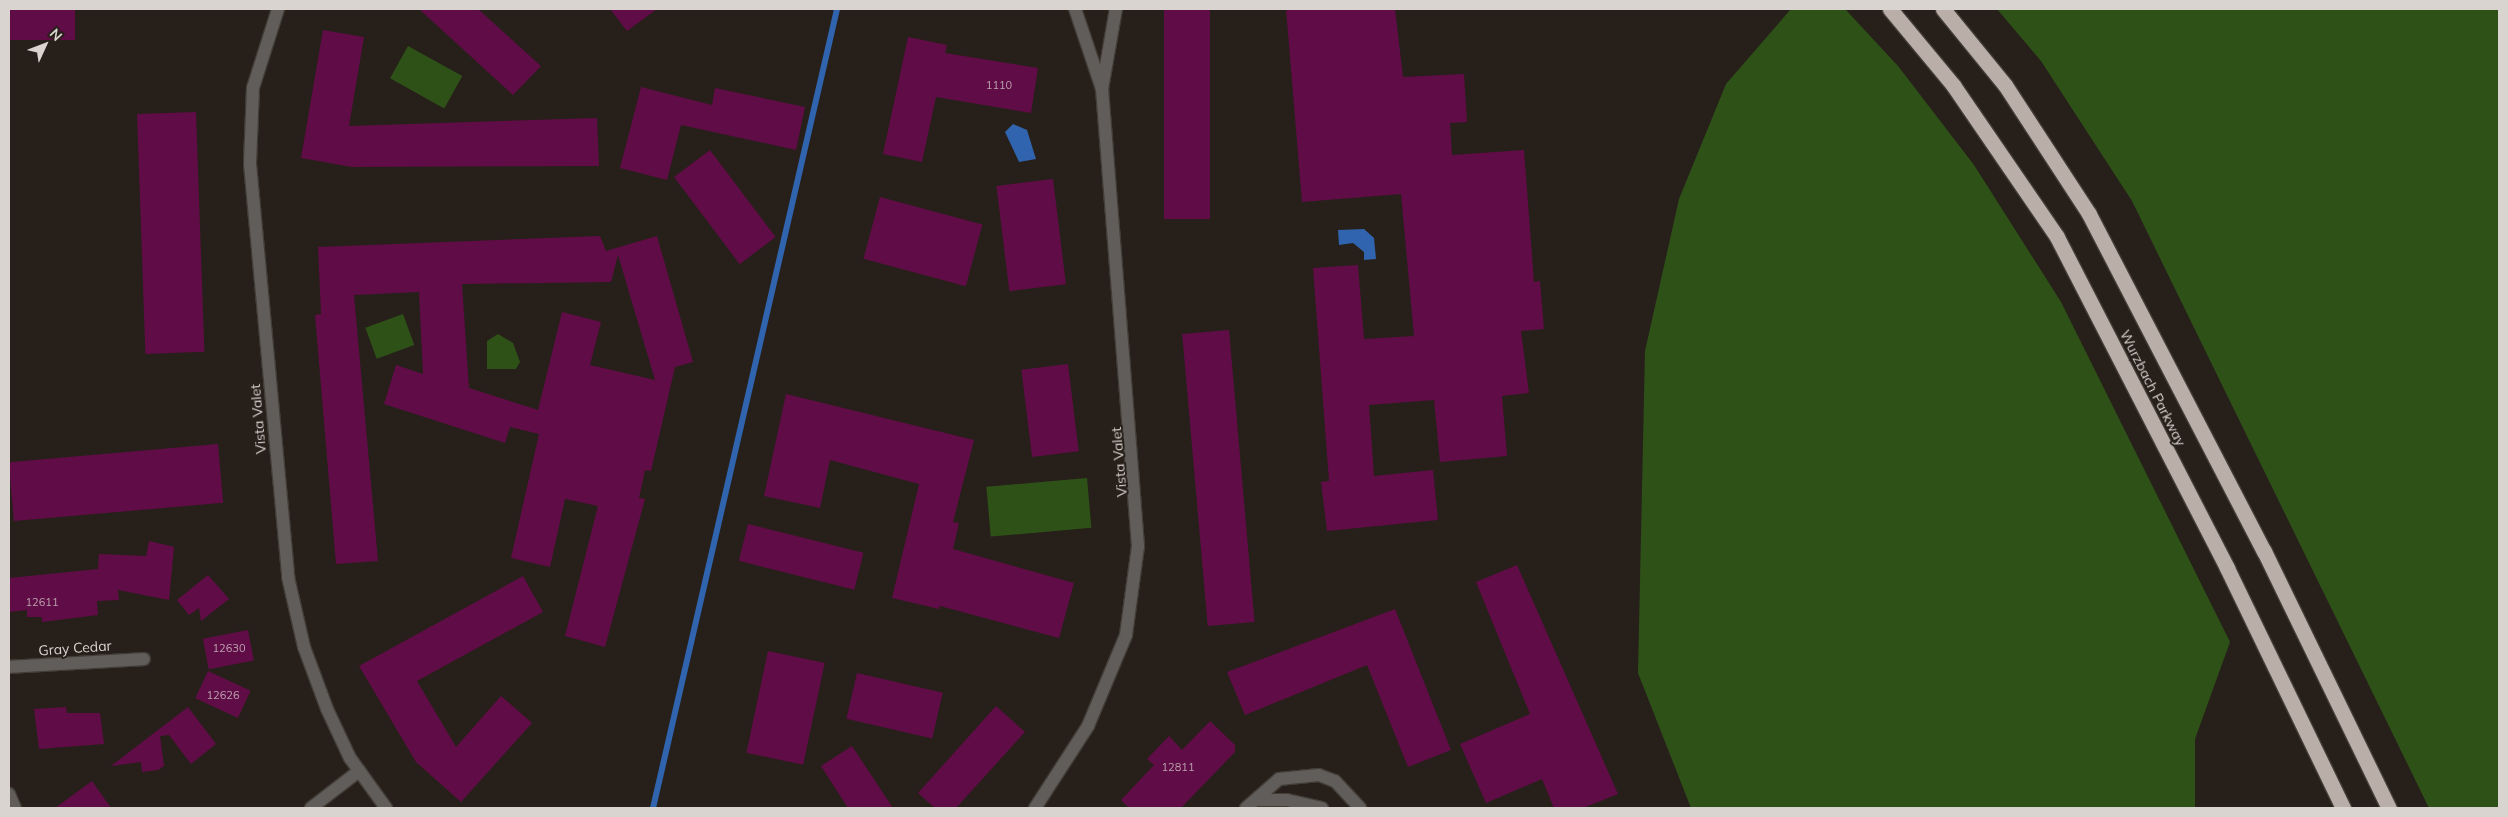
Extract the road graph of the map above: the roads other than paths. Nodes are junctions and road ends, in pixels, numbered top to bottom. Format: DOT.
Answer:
graph roads {
  1 [pos="278,9"];
  2 [pos="1075,9"];
  3 [pos="1116,9"];
  4 [pos="1890,9"];
  5 [pos="1943,9"];
  6 [pos="1102,89"];
  7 [pos="144,659"];
  8 [pos="9,667"];
  9 [pos="359,771"];
  10 [pos="9,794"];
  11 [pos="1260,800"];
  12 [pos="382,807"];
  13 [pos="15,808"];
  14 [pos="311,808"];
  15 [pos="1036,808"];
  16 [pos="1246,808"];
  17 [pos="1322,808"];
  18 [pos="1360,808"];
  19 [pos="2343,808"];
  20 [pos="2390,808"];
  1 -- 9 [label="street, Vista Valet"];
  2 -- 6 [label="street, Vista Valet"];
  3 -- 6 [label="street, Vista Valet"];
  4 -- 19 [label="highway, Wurzbach Parkway"];
  5 -- 20 [label="highway, Wurzbach Parkway"];
  6 -- 15 [label="street, Vista Valet"];
  7 -- 8 [label="street, Gray Cedar"];
  9 -- 12 [label="street, Vista Valet"];
  9 -- 14 [label="street"];
  10 -- 13 [label="street"];
  11 -- 16 [label="street"];
  11 -- 17 [label="street"];
  11 -- 18 [label="street"];
}
